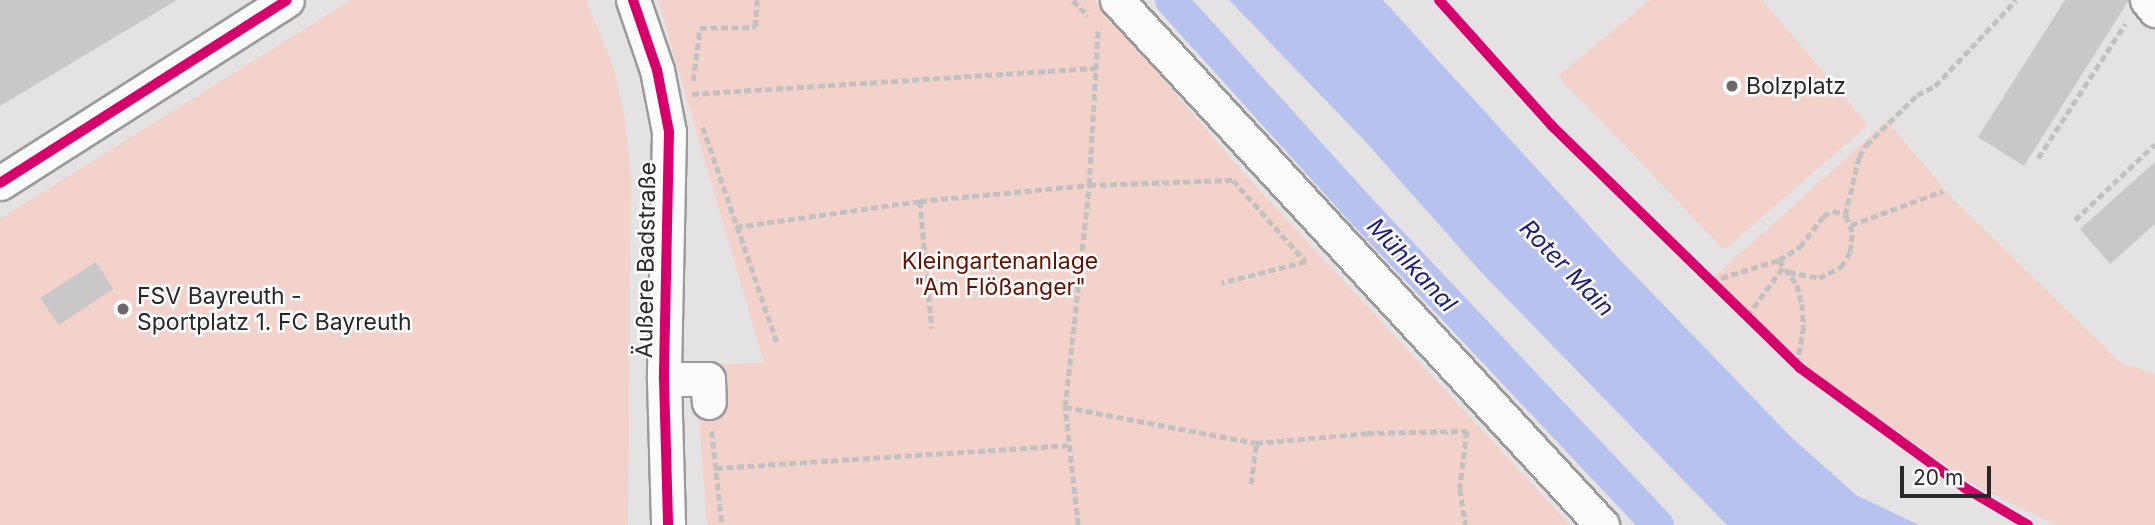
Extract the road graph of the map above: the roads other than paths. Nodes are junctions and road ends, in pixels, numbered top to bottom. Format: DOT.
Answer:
graph roads {
  1 [pos="287,0"];
  2 [pos="633,0"];
  3 [pos="1117,0"];
  4 [pos="0,183"];
  5 [pos="664,379"];
  6 [pos="709,402"];
  7 [pos="668,525"];
  8 [pos="1602,525"];
  1 -- 4 [label="street"];
  2 -- 5 [label="street, Äußere Badstraße"];
  3 -- 8 [label="street"];
  5 -- 6 [label="street"];
  5 -- 7 [label="street, Äußere Badstraße"];
}
